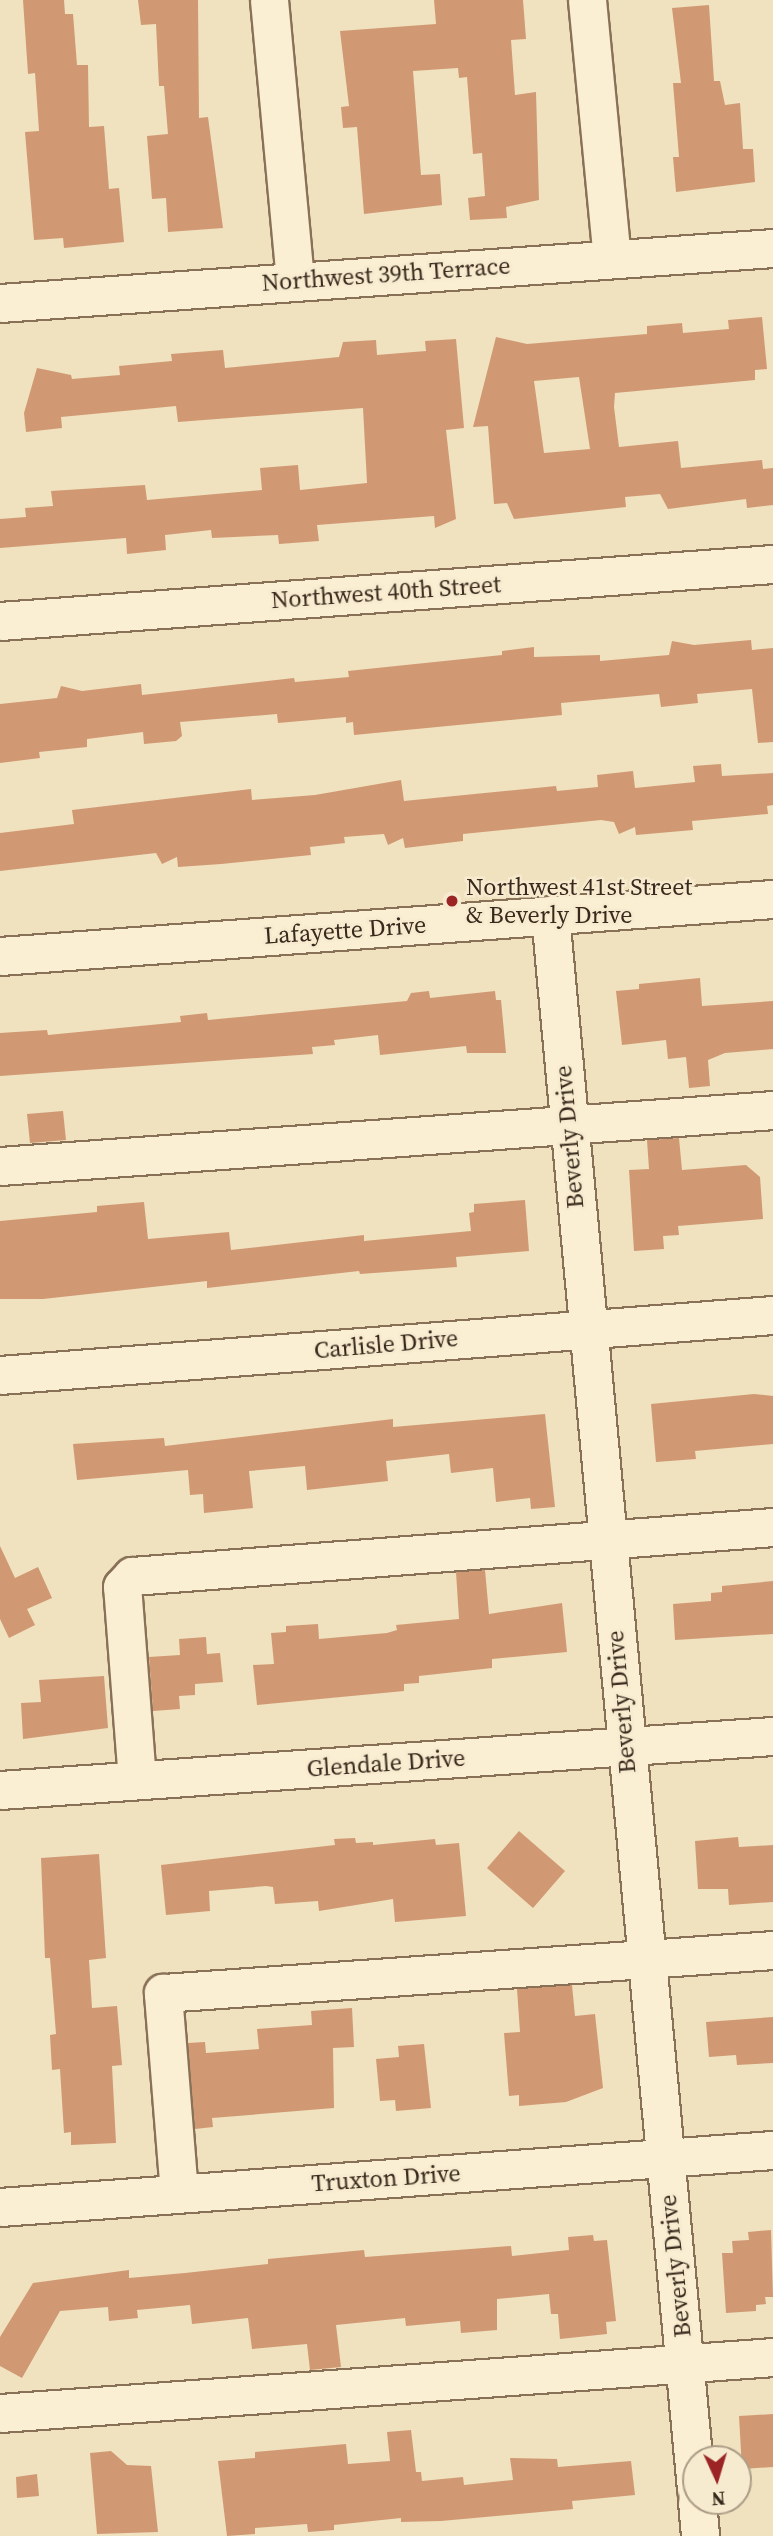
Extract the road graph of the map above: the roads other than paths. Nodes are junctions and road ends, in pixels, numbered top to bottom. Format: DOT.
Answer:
graph roads {
  1 [pos="269,0"];
  2 [pos="587,0"];
  3 [pos="773,248"];
  4 [pos="612,258"];
  5 [pos="295,280"];
  6 [pos="0,303"];
  7 [pos="773,564"];
  8 [pos="0,621"];
  9 [pos="773,899"];
  10 [pos="550,915"];
  11 [pos="0,956"];
  12 [pos="773,1110"];
  13 [pos="567,1125"];
  14 [pos="0,1166"];
  15 [pos="773,1315"];
  16 [pos="586,1328"];
  17 [pos="0,1375"];
  18 [pos="773,1527"];
  19 [pos="606,1539"];
  20 [pos="773,1736"];
  21 [pos="625,1746"];
  22 [pos="137,1780"];
  23 [pos="0,1790"];
  24 [pos="773,1950"];
  25 [pos="646,1959"];
  26 [pos="773,2150"];
  27 [pos="664,2157"];
  28 [pos="179,2193"];
  29 [pos="0,2207"];
  30 [pos="773,2357"];
  31 [pos="684,2363"];
  32 [pos="0,2413"];
  33 [pos="692,2445"];
  34 [pos="699,2515"];
  35 [pos="701,2536"];
  1 -- 5 [label="street"];
  2 -- 4 [label="street"];
  3 -- 4 [label="street, Northwest 39th Terrace"];
  4 -- 5 [label="street, Northwest 39th Terrace"];
  5 -- 6 [label="street, Northwest 39th Terrace"];
  7 -- 8 [label="street, Northwest 40th Street"];
  9 -- 10 [label="street, Lafayette Drive"];
  10 -- 11 [label="street, Lafayette Drive"];
  10 -- 13 [label="street, Beverly Drive"];
  12 -- 13 [label="street"];
  13 -- 14 [label="street"];
  13 -- 16 [label="street, Beverly Drive"];
  15 -- 16 [label="street, Carlisle Drive"];
  16 -- 17 [label="street, Carlisle Drive"];
  16 -- 19 [label="street, Beverly Drive"];
  18 -- 19 [label="street"];
  19 -- 21 [label="street, Beverly Drive"];
  19 -- 22 [label="street"];
  20 -- 21 [label="street, Glendale Drive"];
  21 -- 22 [label="street, Glendale Drive"];
  21 -- 25 [label="street, Beverly Drive"];
  22 -- 23 [label="street, Glendale Drive"];
  24 -- 25 [label="street"];
  25 -- 27 [label="street, Beverly Drive"];
  25 -- 28 [label="street"];
  26 -- 27 [label="street, Truxton Drive"];
  27 -- 28 [label="street, Truxton Drive"];
  27 -- 31 [label="street, Beverly Drive"];
  28 -- 29 [label="street, Truxton Drive"];
  30 -- 31 [label="street"];
  31 -- 32 [label="street"];
  31 -- 33 [label="street, Beverly Drive"];
  34 -- 35 [label="street"];
}
